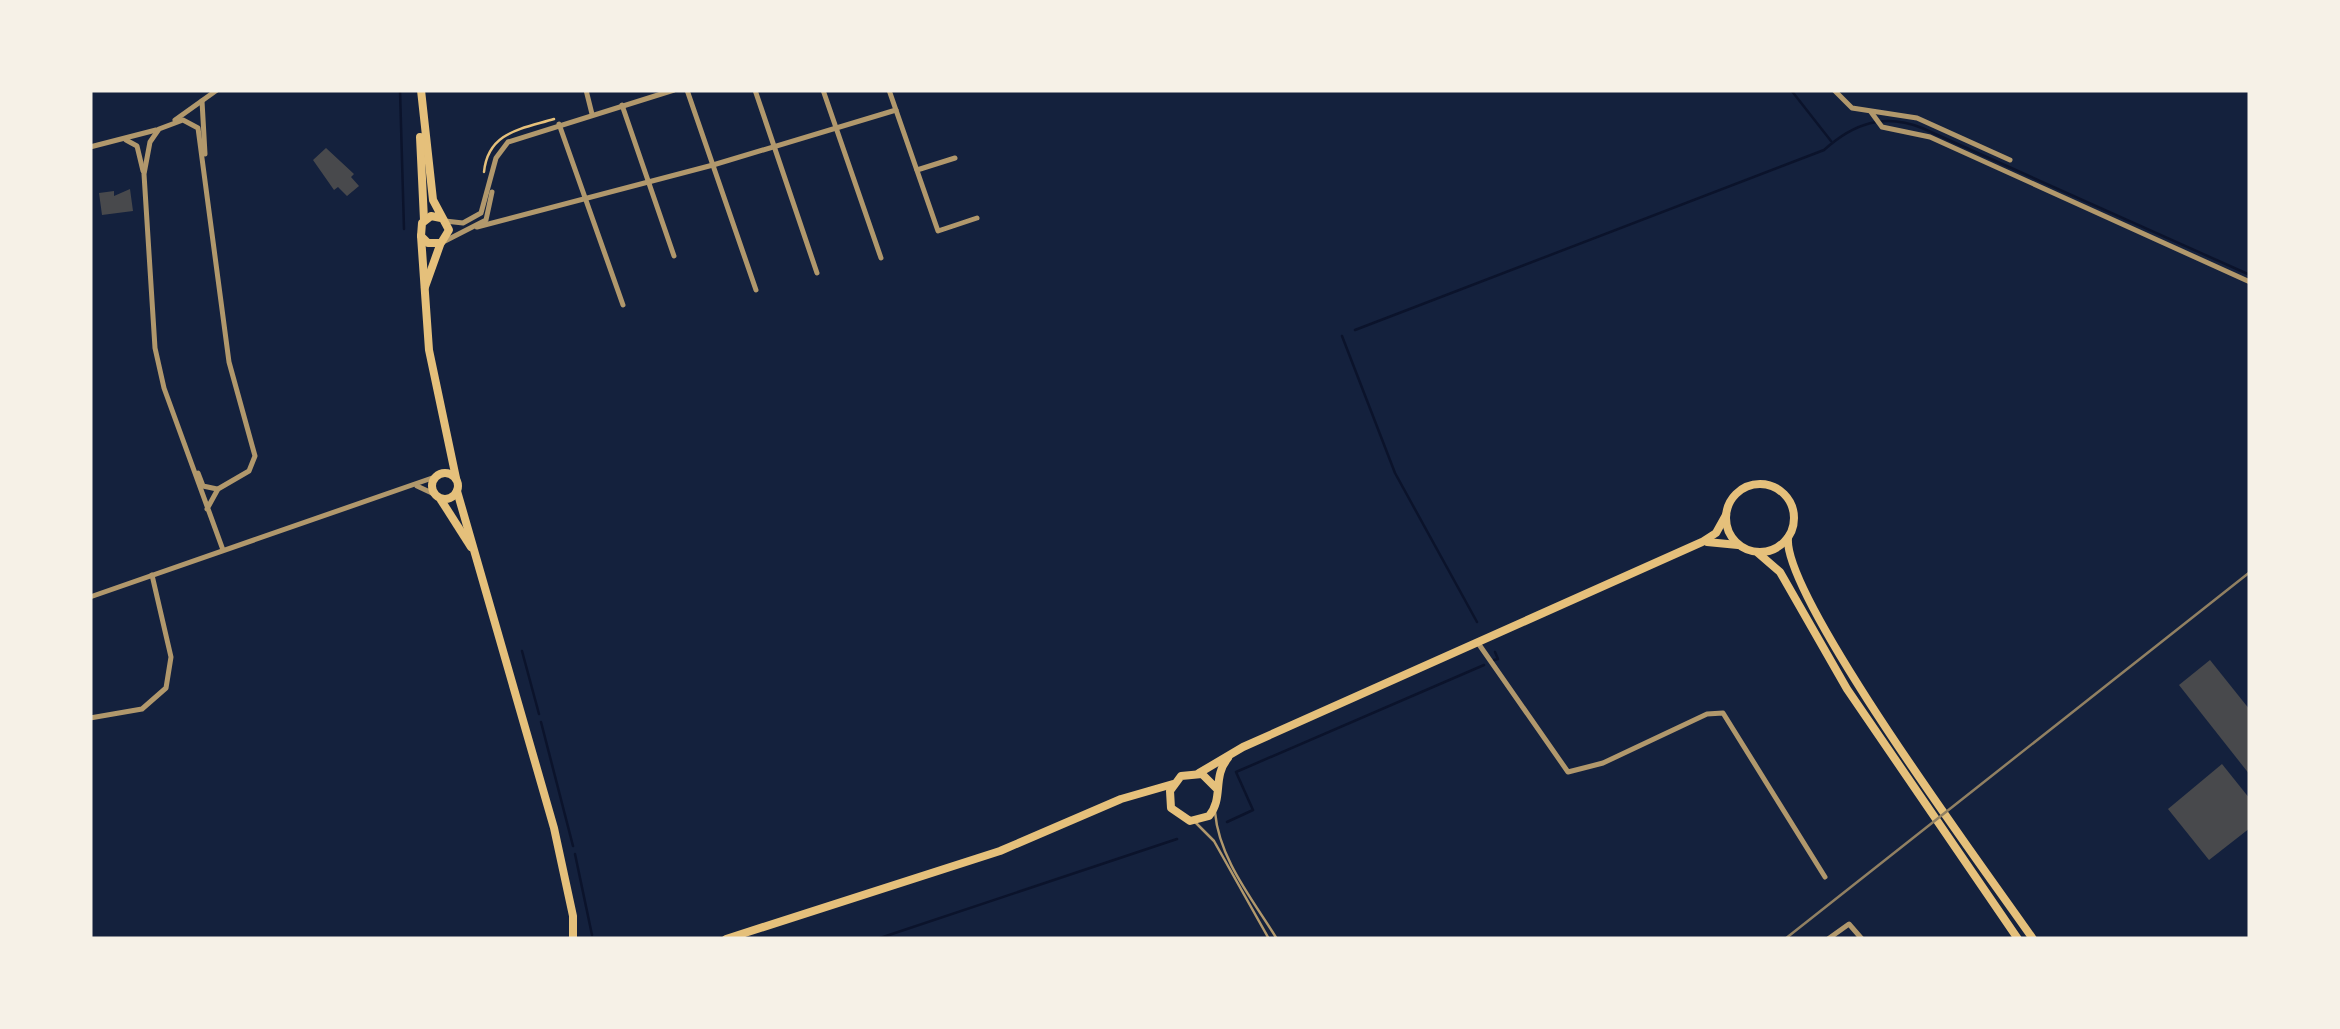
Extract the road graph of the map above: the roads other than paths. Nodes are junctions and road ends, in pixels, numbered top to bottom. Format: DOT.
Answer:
graph roads {
  1 [pos="217,90"];
  2 [pos="421,90"];
  3 [pos="586,90"];
  4 [pos="674,90"];
  5 [pos="687,90"];
  6 [pos="755,90"];
  7 [pos="823,90"];
  8 [pos="890,90"];
  9 [pos="1834,90"];
  10 [pos="202,101"];
  11 [pos="622,106"];
  12 [pos="896,110"];
  13 [pos="1872,113"];
  14 [pos="592,114"];
  15 [pos="423,118"];
  16 [pos="174,121"];
  17 [pos="559,124"];
  18 [pos="836,128"];
  19 [pos="159,129"];
  20 [pos="123,140"];
  21 [pos="775,147"];
  22 [pos="90,148"];
  23 [pos="955,158"];
  24 [pos="2010,160"];
  25 [pos="713,165"];
  26 [pos="917,170"];
  27 [pos="206,172"];
  28 [pos="144,174"];
  29 [pos="649,182"];
  30 [pos="492,184"];
  31 [pos="587,200"];
  32 [pos="978,218"];
  33 [pos="443,219"];
  34 [pos="424,220"];
  35 [pos="477,228"];
  36 [pos="421,236"];
  37 [pos="443,242"];
  38 [pos="674,256"];
  39 [pos="881,258"];
  40 [pos="817,273"];
  41 [pos="2250,282"];
  42 [pos="756,290"];
  43 [pos="422,296"];
  44 [pos="623,305"];
  45 [pos="447,444"];
  46 [pos="194,466"];
  47 [pos="437,475"];
  48 [pos="456,478"];
  49 [pos="414,486"];
  50 [pos="218,489"];
  51 [pos="457,491"];
  52 [pos="437,496"];
  53 [pos="206,509"];
  54 [pos="1726,516"];
  55 [pos="1788,538"];
  56 [pos="1702,542"];
  57 [pos="1738,545"];
  58 [pos="223,550"];
  59 [pos="1758,552"];
  60 [pos="476,554"];
  61 [pos="152,575"];
  62 [pos="90,597"];
  63 [pos="1478,643"];
  64 [pos="90,718"];
  65 [pos="1234,751"];
  66 [pos="1199,773"];
  67 [pos="1173,784"];
  68 [pos="1216,788"];
  69 [pos="1145,794"];
  70 [pos="1172,808"];
  71 [pos="1214,809"];
  72 [pos="1194,822"];
  73 [pos="1826,878"];
  74 [pos="2015,935"];
  75 [pos="576,939"];
  76 [pos="726,939"];
  77 [pos="1269,939"];
  78 [pos="1277,939"];
  79 [pos="1828,939"];
  80 [pos="1862,939"];
  81 [pos="2033,939"];
  1 -- 10 [label="street"];
  2 -- 15 [label="main road"];
  3 -- 14 [label="street"];
  4 -- 11 [label="street"];
  5 -- 25 [label="street"];
  6 -- 21 [label="street"];
  7 -- 18 [label="street"];
  8 -- 12 [label="street"];
  9 -- 13 [label="street"];
  10 -- 16 [label="street"];
  10 -- 27 [label="street"];
  11 -- 14 [label="street"];
  11 -- 29 [label="street"];
  12 -- 18 [label="street"];
  12 -- 26 [label="street"];
  13 -- 24 [label="street"];
  13 -- 41 [label="street"];
  14 -- 17 [label="street"];
  15 -- 33 [label="main road"];
  15 -- 34 [label="main road"];
  16 -- 19 [label="street"];
  16 -- 27 [label="street"];
  17 -- 30 [label="street"];
  17 -- 31 [label="street"];
  18 -- 21 [label="street"];
  18 -- 39 [label="street"];
  19 -- 20 [label="street"];
  19 -- 28 [label="street"];
  20 -- 22 [label="street"];
  20 -- 28 [label="street"];
  21 -- 25 [label="street"];
  21 -- 40 [label="street"];
  23 -- 26 [label="street"];
  25 -- 29 [label="street"];
  25 -- 42 [label="street"];
  26 -- 32 [label="street"];
  27 -- 50 [label="street"];
  28 -- 46 [label="street"];
  29 -- 31 [label="street"];
  29 -- 38 [label="street"];
  30 -- 33 [label="street"];
  30 -- 35 [label="street"];
  31 -- 35 [label="street"];
  31 -- 44 [label="street"];
  33 -- 34 [label="main road"];
  33 -- 37 [label="main road"];
  34 -- 36 [label="main road"];
  35 -- 37 [label="street"];
  36 -- 37 [label="main road"];
  36 -- 43 [label="main road"];
  37 -- 43 [label="main road"];
  43 -- 45 [label="main road"];
  45 -- 47 [label="main road"];
  45 -- 48 [label="main road"];
  46 -- 50 [label="street"];
  46 -- 53 [label="street"];
  47 -- 48 [label="main road"];
  47 -- 49 [label="street"];
  47 -- 52 [label="main road"];
  48 -- 51 [label="main road"];
  49 -- 52 [label="street"];
  49 -- 58 [label="street"];
  50 -- 53 [label="street"];
  51 -- 52 [label="main road"];
  51 -- 60 [label="main road"];
  52 -- 60 [label="main road"];
  53 -- 58 [label="street"];
  54 -- 55 [label="main road"];
  54 -- 56 [label="main road"];
  54 -- 57 [label="main road"];
  55 -- 59 [label="main road"];
  55 -- 81 [label="main road"];
  56 -- 57 [label="main road"];
  56 -- 63 [label="main road"];
  57 -- 59 [label="main road"];
  58 -- 61 [label="street"];
  59 -- 74 [label="main road"];
  60 -- 75 [label="main road"];
  61 -- 62 [label="street"];
  61 -- 64 [label="street"];
  63 -- 65 [label="main road"];
  63 -- 73 [label="street"];
  65 -- 66 [label="main road"];
  65 -- 68 [label="main road"];
  66 -- 67 [label="main road"];
  66 -- 68 [label="main road"];
  67 -- 69 [label="main road"];
  67 -- 70 [label="main road"];
  68 -- 71 [label="main road"];
  69 -- 70 [label="main road"];
  69 -- 76 [label="main road"];
  70 -- 72 [label="main road"];
  71 -- 72 [label="main road"];
  71 -- 78 [label="lane"];
  72 -- 77 [label="lane"];
  79 -- 80 [label="street"];
}
